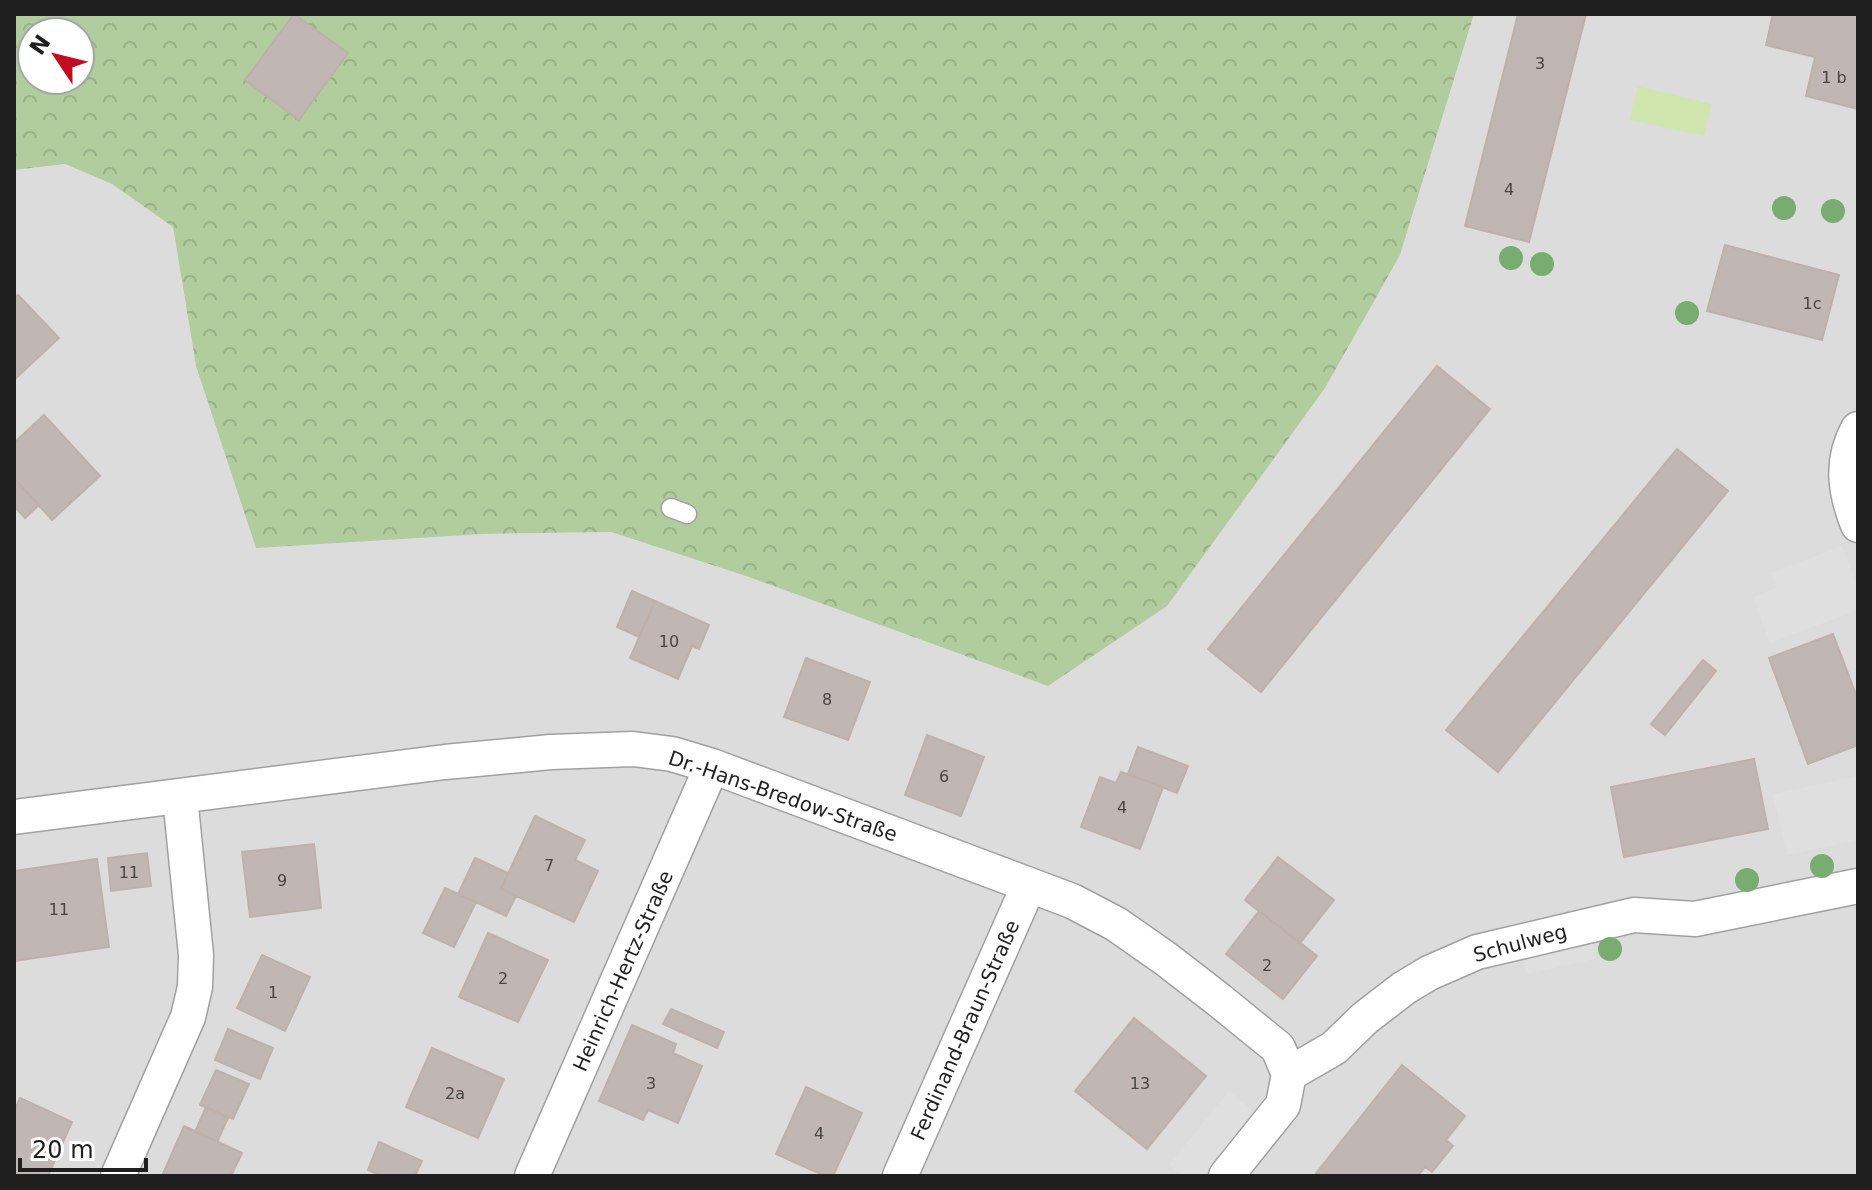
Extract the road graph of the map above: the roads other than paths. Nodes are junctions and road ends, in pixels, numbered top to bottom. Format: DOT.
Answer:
graph roads {
  1 [pos="1858,429"];
  2 [pos="1858,525"];
  3 [pos="712,766"];
  4 [pos="180,797"];
  5 [pos="14,817"];
  6 [pos="1029,885"];
  7 [pos="1858,886"];
  8 [pos="1289,1074"];
  9 [pos="118,1176"];
  10 [pos="532,1176"];
  11 [pos="900,1176"];
  12 [pos="1226,1176"];
  1 -- 2 [label="street"];
  3 -- 4 [label="street, Dr.-Hans-Bredow-Straße"];
  3 -- 6 [label="street, Dr.-Hans-Bredow-Straße"];
  3 -- 10 [label="street, Heinrich-Hertz-Straße"];
  4 -- 5 [label="street, Dr.-Hans-Bredow-Straße"];
  4 -- 9 [label="street"];
  6 -- 8 [label="street, Dr.-Hans-Bredow-Straße"];
  6 -- 11 [label="street, Ferdinand-Braun-Straße"];
  7 -- 8 [label="street, Schulweg"];
  8 -- 12 [label="street"];
}
